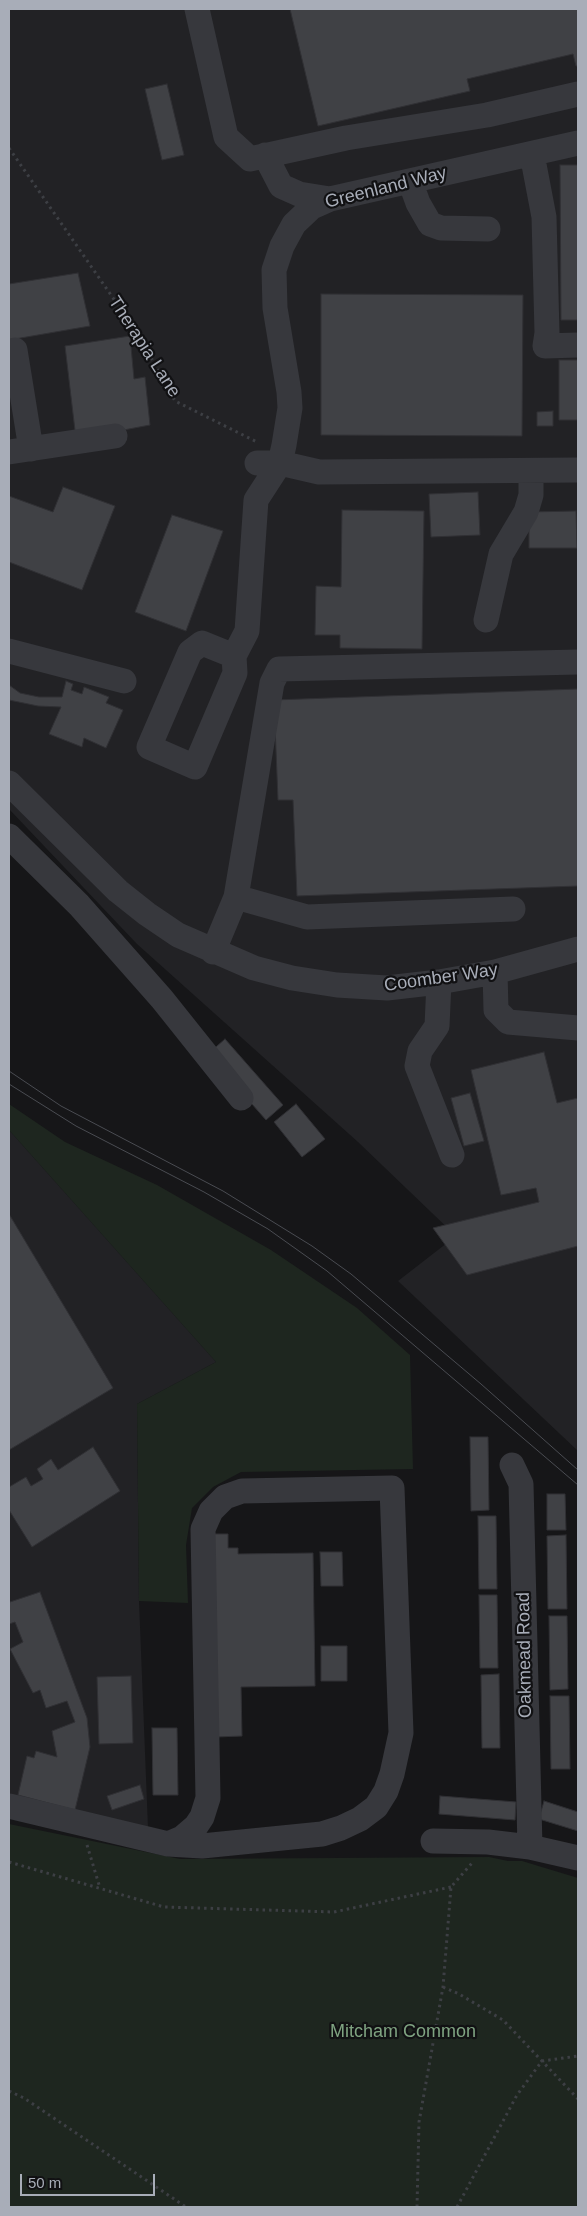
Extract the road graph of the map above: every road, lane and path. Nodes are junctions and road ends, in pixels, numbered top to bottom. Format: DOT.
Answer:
graph roads {
  1 [pos="197,9"];
  2 [pos="578,94"];
  3 [pos="578,143"];
  4 [pos="9,148"];
  5 [pos="532,154"];
  6 [pos="265,155"];
  7 [pos="410,181"];
  8 [pos="330,199"];
  9 [pos="488,229"];
  10 [pos="578,345"];
  11 [pos="14,350"];
  12 [pos="114,436"];
  13 [pos="20,450"];
  14 [pos="274,457"];
  15 [pos="578,470"];
  16 [pos="531,471"];
  17 [pos="486,620"];
  18 [pos="9,651"];
  19 [pos="234,656"];
  20 [pos="578,662"];
  21 [pos="124,681"];
  22 [pos="9,783"];
  23 [pos="9,836"];
  24 [pos="236,897"];
  25 [pos="513,909"];
  26 [pos="578,949"];
  27 [pos="213,952"];
  28 [pos="495,972"];
  29 [pos="439,982"];
  30 [pos="578,1028"];
  31 [pos="241,1098"];
  32 [pos="452,1155"];
  33 [pos="512,1465"];
  34 [pos="9,1806"];
  35 [pos="88,1826"];
  36 [pos="433,1841"];
  37 [pos="488,1842"];
  38 [pos="168,1844"];
  39 [pos="530,1847"];
  40 [pos="578,1858"];
  41 [pos="9,1862"];
  42 [pos="451,1887"];
  43 [pos="100,1888"];
  44 [pos="443,1987"];
  45 [pos="578,2056"];
  46 [pos="542,2061"];
  47 [pos="9,2091"];
  48 [pos="578,2099"];
  49 [pos="186,2207"];
  50 [pos="417,2207"];
  51 [pos="457,2207"];
  1 -- 6 [label="street"];
  2 -- 6 [label="street"];
  3 -- 5 [label="street, Greenland Way"];
  4 -- 14 [label="path, Therapia Lane"];
  5 -- 7 [label="street, Greenland Way"];
  5 -- 10 [label="street"];
  6 -- 8 [label="street"];
  7 -- 8 [label="street, Greenland Way"];
  7 -- 9 [label="street"];
  8 -- 14 [label="street, Greenland Way"];
  11 -- 13 [label="street"];
  12 -- 13 [label="street"];
  14 -- 16 [label="street"];
  14 -- 19 [label="street"];
  15 -- 16 [label="street"];
  16 -- 17 [label="street"];
  18 -- 21 [label="street"];
  19 -- 19 [label="street"];
  20 -- 24 [label="street"];
  22 -- 27 [label="street, Coomber Way"];
  23 -- 31 [label="street"];
  24 -- 25 [label="street"];
  24 -- 27 [label="street"];
  26 -- 28 [label="street, Coomber Way"];
  27 -- 29 [label="street, Coomber Way"];
  28 -- 29 [label="street, Coomber Way"];
  28 -- 30 [label="street"];
  29 -- 32 [label="street"];
  33 -- 39 [label="street, Oakmead Road"];
  34 -- 35 [label="street"];
  35 -- 38 [label="street"];
  35 -- 43 [label="path"];
  36 -- 37 [label="street"];
  37 -- 39 [label="street"];
  37 -- 42 [label="path"];
  38 -- 38 [label="street"];
  39 -- 40 [label="street"];
  41 -- 43 [label="path"];
  42 -- 43 [label="path"];
  42 -- 44 [label="path"];
  44 -- 46 [label="path"];
  44 -- 50 [label="path"];
  45 -- 46 [label="path"];
  46 -- 48 [label="path"];
  46 -- 51 [label="path"];
  47 -- 49 [label="path"];
}
